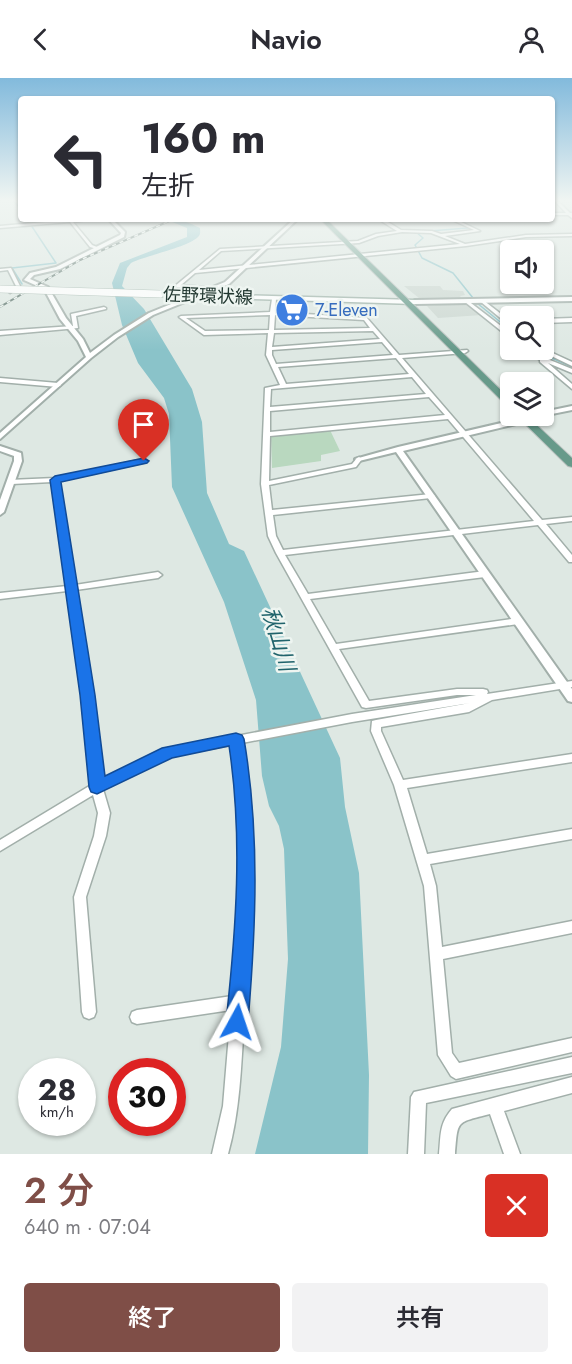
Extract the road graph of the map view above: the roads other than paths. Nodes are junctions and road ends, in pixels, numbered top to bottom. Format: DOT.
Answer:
graph roads {
  1 [pos="92,250"];
  2 [pos="220,250"];
  3 [pos="263,250"];
  4 [pos="358,250"];
  5 [pos="412,250"];
  6 [pos="363,255"];
  7 [pos="245,267"];
  8 [pos="0,270"];
  9 [pos="193,272"];
  10 [pos="27,280"];
  11 [pos="17,284"];
  12 [pos="0,289"];
  13 [pos="214,289"];
  14 [pos="197,296"];
  15 [pos="274,299"];
  16 [pos="572,299"];
  17 [pos="469,301"];
  18 [pos="481,301"];
  19 [pos="411,302"];
  20 [pos="104,308"];
  21 [pos="273,313"];
  22 [pos="500,316"];
  23 [pos="572,320"];
  24 [pos="554,321"];
  25 [pos="500,327"];
  26 [pos="70,328"];
  27 [pos="374,329"];
  28 [pos="272,331"];
  29 [pos="0,333"];
  30 [pos="383,340"];
  31 [pos="270,349"];
  32 [pos="462,351"];
  33 [pos="554,356"];
  34 [pos="89,357"];
  35 [pos="397,357"];
  36 [pos="541,360"];
  37 [pos="546,360"];
  38 [pos="572,364"];
  39 [pos="275,366"];
  40 [pos="572,370"];
  41 [pos="413,375"];
  42 [pos="0,380"];
  43 [pos="500,384"];
  44 [pos="58,385"];
  45 [pos="284,386"];
  46 [pos="572,387"];
  47 [pos="500,393"];
  48 [pos="430,395"];
  49 [pos="572,408"];
  50 [pos="268,409"];
  51 [pos="554,412"];
  52 [pos="449,417"];
  53 [pos="500,424"];
  54 [pos="541,426"];
  55 [pos="544,426"];
  56 [pos="463,433"];
  57 [pos="266,434"];
  58 [pos="0,437"];
  59 [pos="0,448"];
  60 [pos="398,449"];
  61 [pos="572,453"];
  62 [pos="358,459"];
  63 [pos="144,461"];
  64 [pos="572,464"];
  65 [pos="55,480"];
  66 [pos="12,482"];
  67 [pos="265,484"];
  68 [pos="431,496"];
  69 [pos="0,512"];
  70 [pos="269,513"];
  71 [pos="572,519"];
  72 [pos="540,523"];
  73 [pos="456,532"];
  74 [pos="280,553"];
  75 [pos="572,560"];
  76 [pos="485,574"];
  77 [pos="158,575"];
  78 [pos="70,588"];
  79 [pos="0,596"];
  80 [pos="304,597"];
  81 [pos="518,621"];
  82 [pos="334,647"];
  83 [pos="567,684"];
  84 [pos="494,695"];
  85 [pos="572,698"];
  86 [pos="239,739"];
  87 [pos="572,758"];
  88 [pos="400,785"];
  89 [pos="97,787"];
  90 [pos="572,834"];
  91 [pos="0,846"];
  92 [pos="423,860"];
  93 [pos="572,927"];
  94 [pos="437,954"];
  95 [pos="239,1002"];
  96 [pos="89,1012"];
  97 [pos="137,1017"];
  98 [pos="572,1045"];
  99 [pos="572,1065"];
  100 [pos="572,1085"];
  101 [pos="494,1106"];
  102 [pos="220,1154"];
  103 [pos="416,1154"];
  104 [pos="447,1154"];
  105 [pos="512,1154"];
  1 -- 10 [label="street"];
  2 -- 9 [label="street"];
  3 -- 7 [label="street"];
  4 -- 6 [label="main road"];
  5 -- 6 [label="street"];
  6 -- 7 [label="street"];
  6 -- 19 [label="main road"];
  7 -- 9 [label="street"];
  7 -- 13 [label="street"];
  8 -- 11 [label="street"];
  9 -- 13 [label="street"];
  10 -- 11 [label="street"];
  10 -- 26 [label="street"];
  11 -- 12 [label="street"];
  11 -- 12 [label="street"];
  12 -- 14 [label="main road, 佐野環状線, bridge"];
  13 -- 14 [label="street"];
  14 -- 15 [label="main road, 佐野環状線"];
  14 -- 34 [label="street"];
  15 -- 19 [label="main road, 佐野環状線"];
  15 -- 21 [label="street"];
  16 -- 18 [label="street"];
  17 -- 18 [label="street"];
  17 -- 19 [label="street"];
  17 -- 25 [label="street"];
  18 -- 22 [label="street"];
  19 -- 32 [label="main road"];
  20 -- 26 [label="street"];
  21 -- 27 [label="street"];
  21 -- 28 [label="street"];
  21 -- 28 [label="street"];
  23 -- 24 [label="street"];
  26 -- 29 [label="street"];
  26 -- 34 [label="street"];
  27 -- 28 [label="street"];
  27 -- 30 [label="street"];
  28 -- 31 [label="street"];
  30 -- 31 [label="street"];
  30 -- 35 [label="street"];
  31 -- 39 [label="street"];
  32 -- 35 [label="street"];
  32 -- 43 [label="main road"];
  32 -- 47 [label="main road"];
  33 -- 38 [label="street"];
  34 -- 44 [label="street"];
  35 -- 39 [label="street"];
  35 -- 41 [label="street"];
  36 -- 46 [label="street"];
  37 -- 40 [label="street"];
  39 -- 45 [label="street"];
  41 -- 45 [label="street"];
  41 -- 48 [label="street"];
  42 -- 44 [label="street"];
  44 -- 58 [label="street"];
  45 -- 50 [label="street"];
  48 -- 50 [label="street"];
  48 -- 52 [label="street"];
  49 -- 51 [label="street"];
  50 -- 57 [label="street"];
  52 -- 56 [label="street"];
  52 -- 57 [label="street"];
  53 -- 56 [label="street"];
  54 -- 64 [label="main road"];
  55 -- 61 [label="main road"];
  56 -- 60 [label="street"];
  56 -- 72 [label="street"];
  57 -- 67 [label="street"];
  59 -- 66 [label="street"];
  60 -- 62 [label="street"];
  60 -- 68 [label="street"];
  62 -- 67 [label="street"];
  63 -- 65 [label="street"];
  65 -- 66 [label="street"];
  65 -- 78 [label="street"];
  66 -- 69 [label="street"];
  67 -- 70 [label="street"];
  68 -- 70 [label="street"];
  68 -- 73 [label="street"];
  70 -- 74 [label="street"];
  71 -- 72 [label="street"];
  72 -- 73 [label="street"];
  72 -- 75 [label="street"];
  73 -- 74 [label="street"];
  73 -- 76 [label="street"];
  74 -- 80 [label="street"];
  76 -- 80 [label="street"];
  76 -- 81 [label="street"];
  77 -- 78 [label="street"];
  78 -- 79 [label="street"];
  78 -- 89 [label="street"];
  80 -- 82 [label="street"];
  81 -- 82 [label="street"];
  81 -- 83 [label="street"];
  82 -- 84 [label="street"];
  83 -- 84 [label="street"];
  83 -- 85 [label="street"];
  84 -- 86 [label="street"];
  84 -- 88 [label="street"];
  86 -- 89 [label="street"];
  86 -- 95 [label="street"];
  87 -- 88 [label="street"];
  88 -- 92 [label="street"];
  89 -- 91 [label="street"];
  89 -- 96 [label="street"];
  90 -- 92 [label="street"];
  92 -- 94 [label="street"];
  93 -- 94 [label="street"];
  94 -- 98 [label="street"];
  95 -- 97 [label="street"];
  95 -- 102 [label="street"];
  99 -- 103 [label="street"];
  100 -- 101 [label="street"];
  101 -- 104 [label="street"];
  101 -- 105 [label="street"];
}
